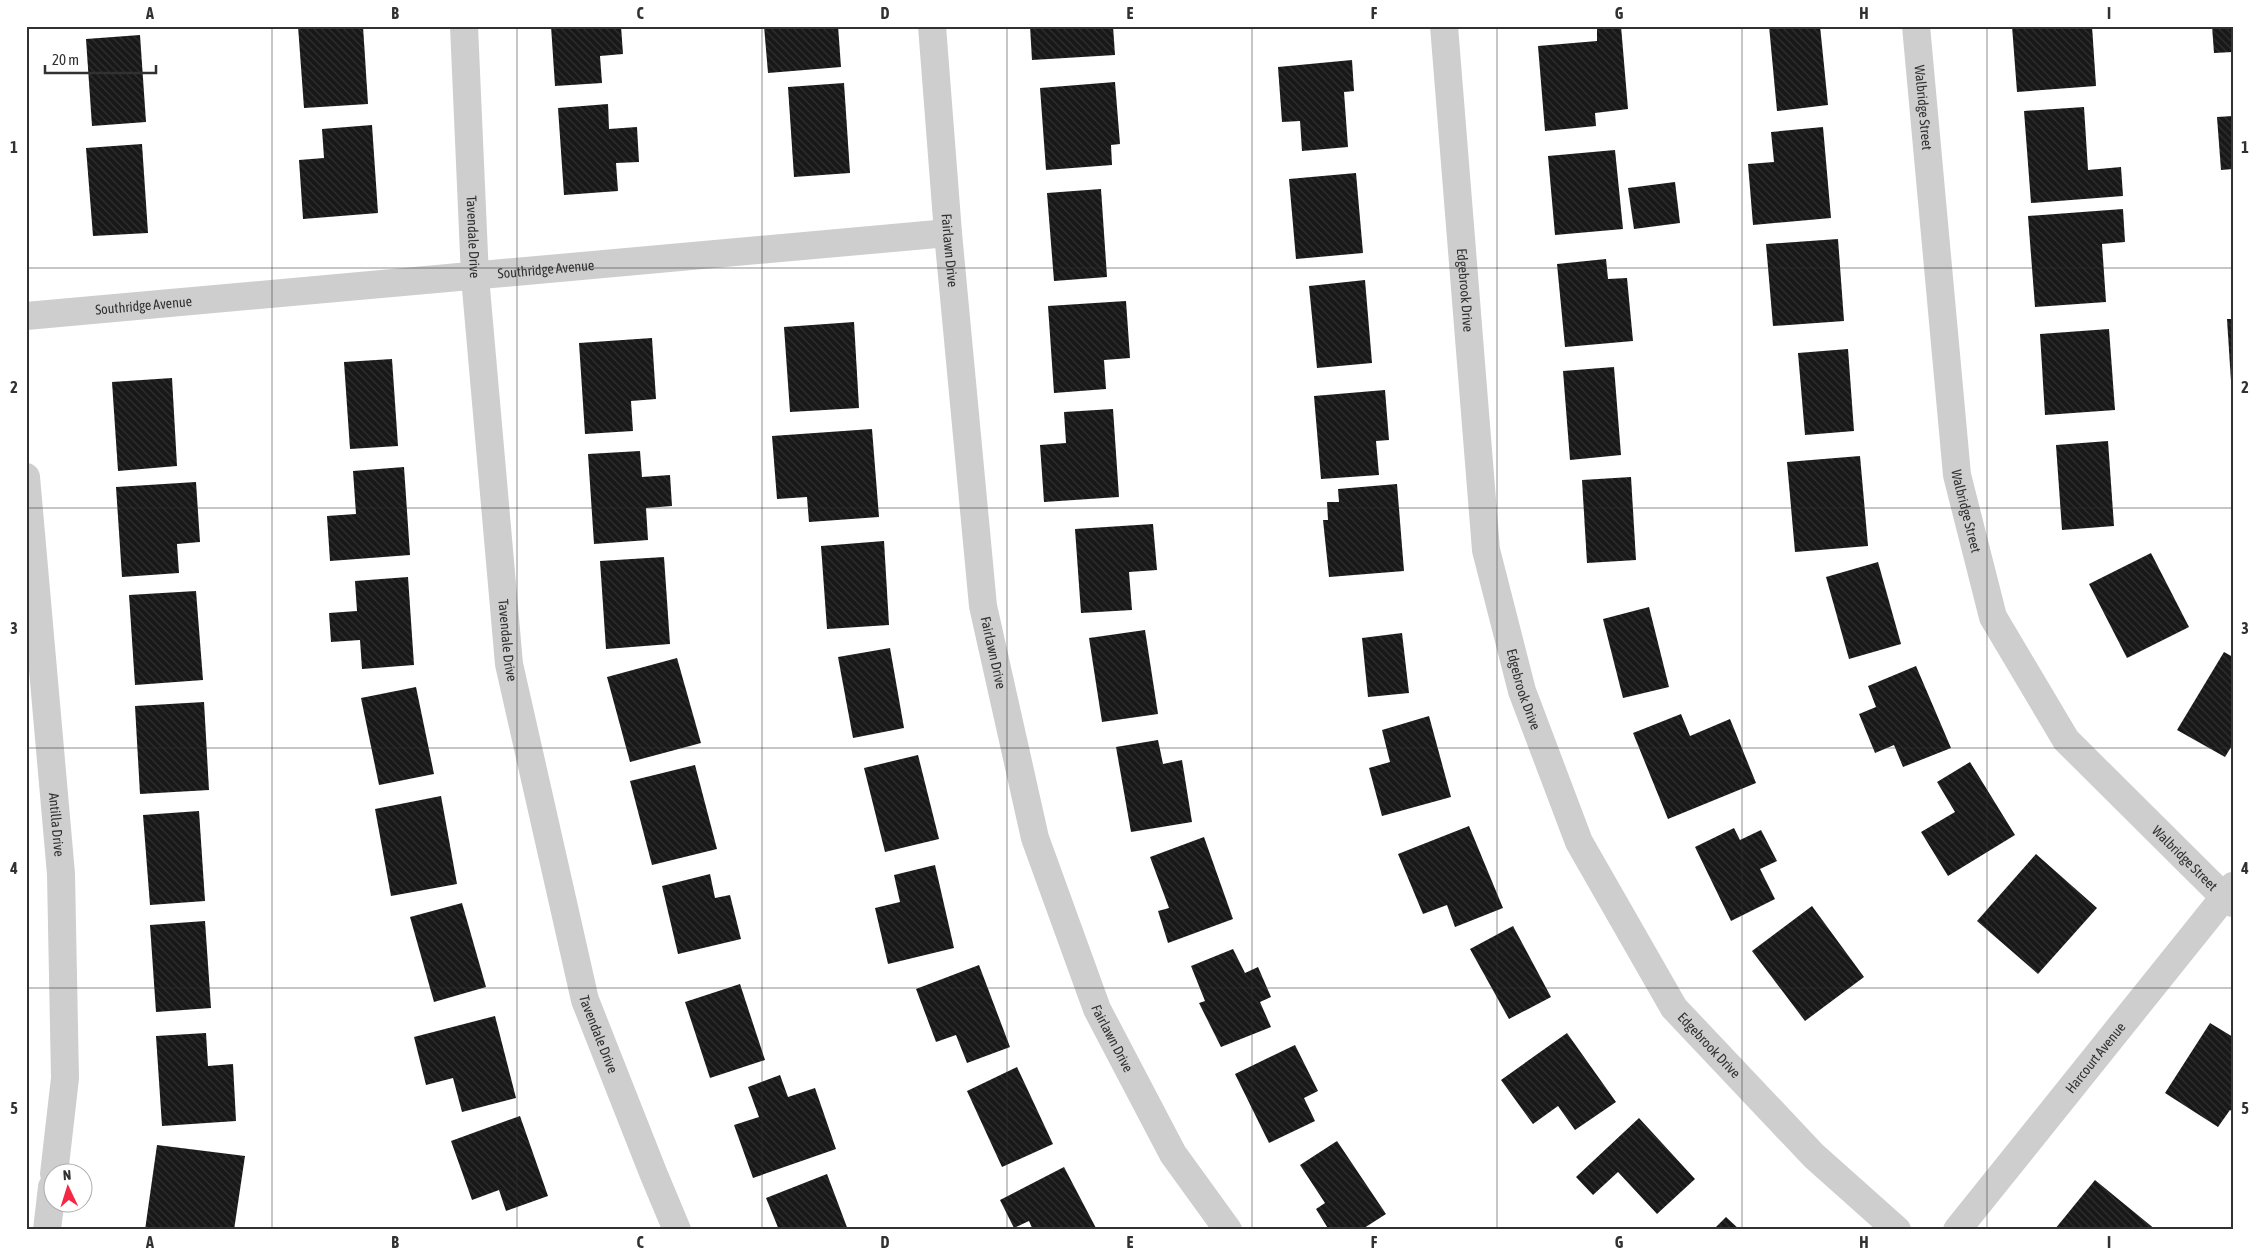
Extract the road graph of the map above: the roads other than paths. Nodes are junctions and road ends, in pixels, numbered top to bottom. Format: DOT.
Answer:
graph roads {
  1 [pos="464,26"];
  2 [pos="932,26"];
  3 [pos="1444,26"];
  4 [pos="1916,26"];
  5 [pos="948,233"];
  6 [pos="475,277"];
  7 [pos="26,316"];
  8 [pos="26,477"];
  9 [pos="2229,895"];
  10 [pos="55,1164"];
  11 [pos="49,1214"];
  12 [pos="48,1230"];
  13 [pos="677,1230"];
  14 [pos="1228,1230"];
  15 [pos="1898,1230"];
  16 [pos="1957,1230"];
  1 -- 6 [label="street, Tavendale Drive"];
  2 -- 5 [label="street, Fairlawn Drive"];
  3 -- 15 [label="street, Edgebrook Drive"];
  4 -- 9 [label="street, Walbridge Street"];
  5 -- 6 [label="street, Southridge Avenue"];
  5 -- 14 [label="street, Fairlawn Drive"];
  6 -- 7 [label="street, Southridge Avenue"];
  6 -- 13 [label="street, Tavendale Drive"];
  8 -- 10 [label="street, Antilla Drive"];
  9 -- 16 [label="street, Harcourt Avenue"];
  11 -- 12 [label="street"];
}
